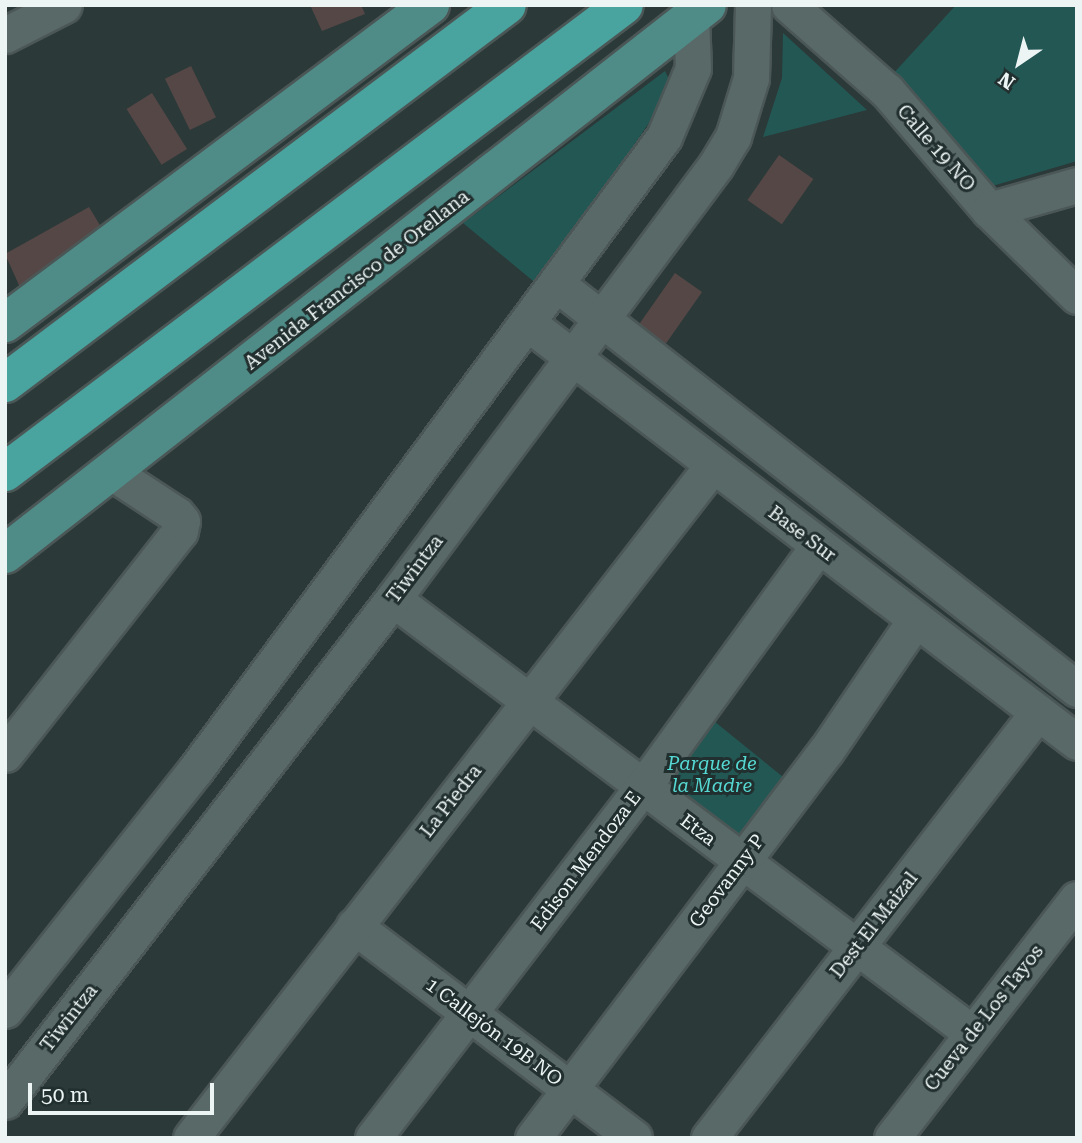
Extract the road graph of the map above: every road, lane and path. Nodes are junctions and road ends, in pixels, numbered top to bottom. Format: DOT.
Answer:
graph roads {
  1 [pos="64,5"];
  2 [pos="430,5"];
  3 [pos="507,5"];
  4 [pos="624,5"];
  5 [pos="753,5"];
  6 [pos="789,5"];
  7 [pos="695,9"];
  8 [pos="5,35"];
  9 [pos="1077,185"];
  10 [pos="989,210"];
  11 [pos="558,285"];
  12 [pos="1077,296"];
  13 [pos="601,321"];
  14 [pos="5,323"];
  15 [pos="529,324"];
  16 [pos="571,358"];
  17 [pos="5,383"];
  18 [pos="712,466"];
  19 [pos="110,471"];
  20 [pos="5,472"];
  21 [pos="818,546"];
  22 [pos="5,554"];
  23 [pos="393,599"];
  24 [pos="915,620"];
  25 [pos="1077,689"];
  26 [pos="527,701"];
  27 [pos="1038,712"];
  28 [pos="1077,742"];
  29 [pos="5,754"];
  30 [pos="642,788"];
  31 [pos="741,863"];
  32 [pos="1077,899"];
  33 [pos="354,926"];
  34 [pos="855,948"];
  35 [pos="5,1010"];
  36 [pos="469,1013"];
  37 [pos="972,1033"];
  38 [pos="570,1089"];
  39 [pos="5,1101"];
  40 [pos="191,1138"];
  41 [pos="373,1138"];
  42 [pos="533,1138"];
  43 [pos="634,1138"];
  44 [pos="709,1138"];
  45 [pos="892,1138"];
  1 -- 8 [label="street"];
  2 -- 14 [label="main road"];
  3 -- 17 [label="highway"];
  4 -- 20 [label="highway"];
  5 -- 13 [label="street, Tiwintza"];
  6 -- 10 [label="street, Calle 19 NO"];
  7 -- 11 [label="street"];
  7 -- 19 [label="main road, Avenida Francisco de Orellana"];
  9 -- 10 [label="street"];
  10 -- 12 [label="street, Calle 19 NO"];
  11 -- 13 [label="street"];
  11 -- 15 [label="street"];
  13 -- 16 [label="street, Tiwintza"];
  13 -- 25 [label="street"];
  15 -- 16 [label="street, Base Sur"];
  15 -- 35 [label="street"];
  16 -- 18 [label="street, Base Sur"];
  16 -- 23 [label="street, Tiwintza"];
  18 -- 21 [label="street, Base Sur"];
  18 -- 26 [label="street, La Piedra"];
  19 -- 22 [label="main road, Avenida Francisco de Orellana"];
  19 -- 29 [label="street"];
  21 -- 24 [label="street, Base Sur"];
  21 -- 30 [label="street, Edison Mendoza E"];
  23 -- 26 [label="street, Etza"];
  23 -- 39 [label="street, Tiwintza"];
  24 -- 27 [label="street, Base Sur"];
  24 -- 31 [label="street, Geovanny P"];
  26 -- 30 [label="street, Etza"];
  26 -- 33 [label="street, La Piedra"];
  27 -- 28 [label="street, Base Sur"];
  27 -- 34 [label="street, Dest El Maizal"];
  30 -- 31 [label="street, Etza"];
  30 -- 36 [label="street, Edison Mendoza E"];
  31 -- 34 [label="street, Etza"];
  31 -- 38 [label="street, Geovanny P"];
  32 -- 37 [label="street, Cueva de Los Tayos"];
  33 -- 36 [label="street, 1 Callejón 19B NO"];
  33 -- 40 [label="street, La Piedra"];
  34 -- 37 [label="street, Etza"];
  34 -- 44 [label="street, Dest El Maizal"];
  36 -- 38 [label="street, 1 Callejón 19B NO"];
  36 -- 41 [label="street, Edison Mendoza E"];
  37 -- 45 [label="street, Cueva de Los Tayos"];
  38 -- 42 [label="street, Geovanny P"];
  38 -- 43 [label="street, 1 Callejón 19B NO"];
}
